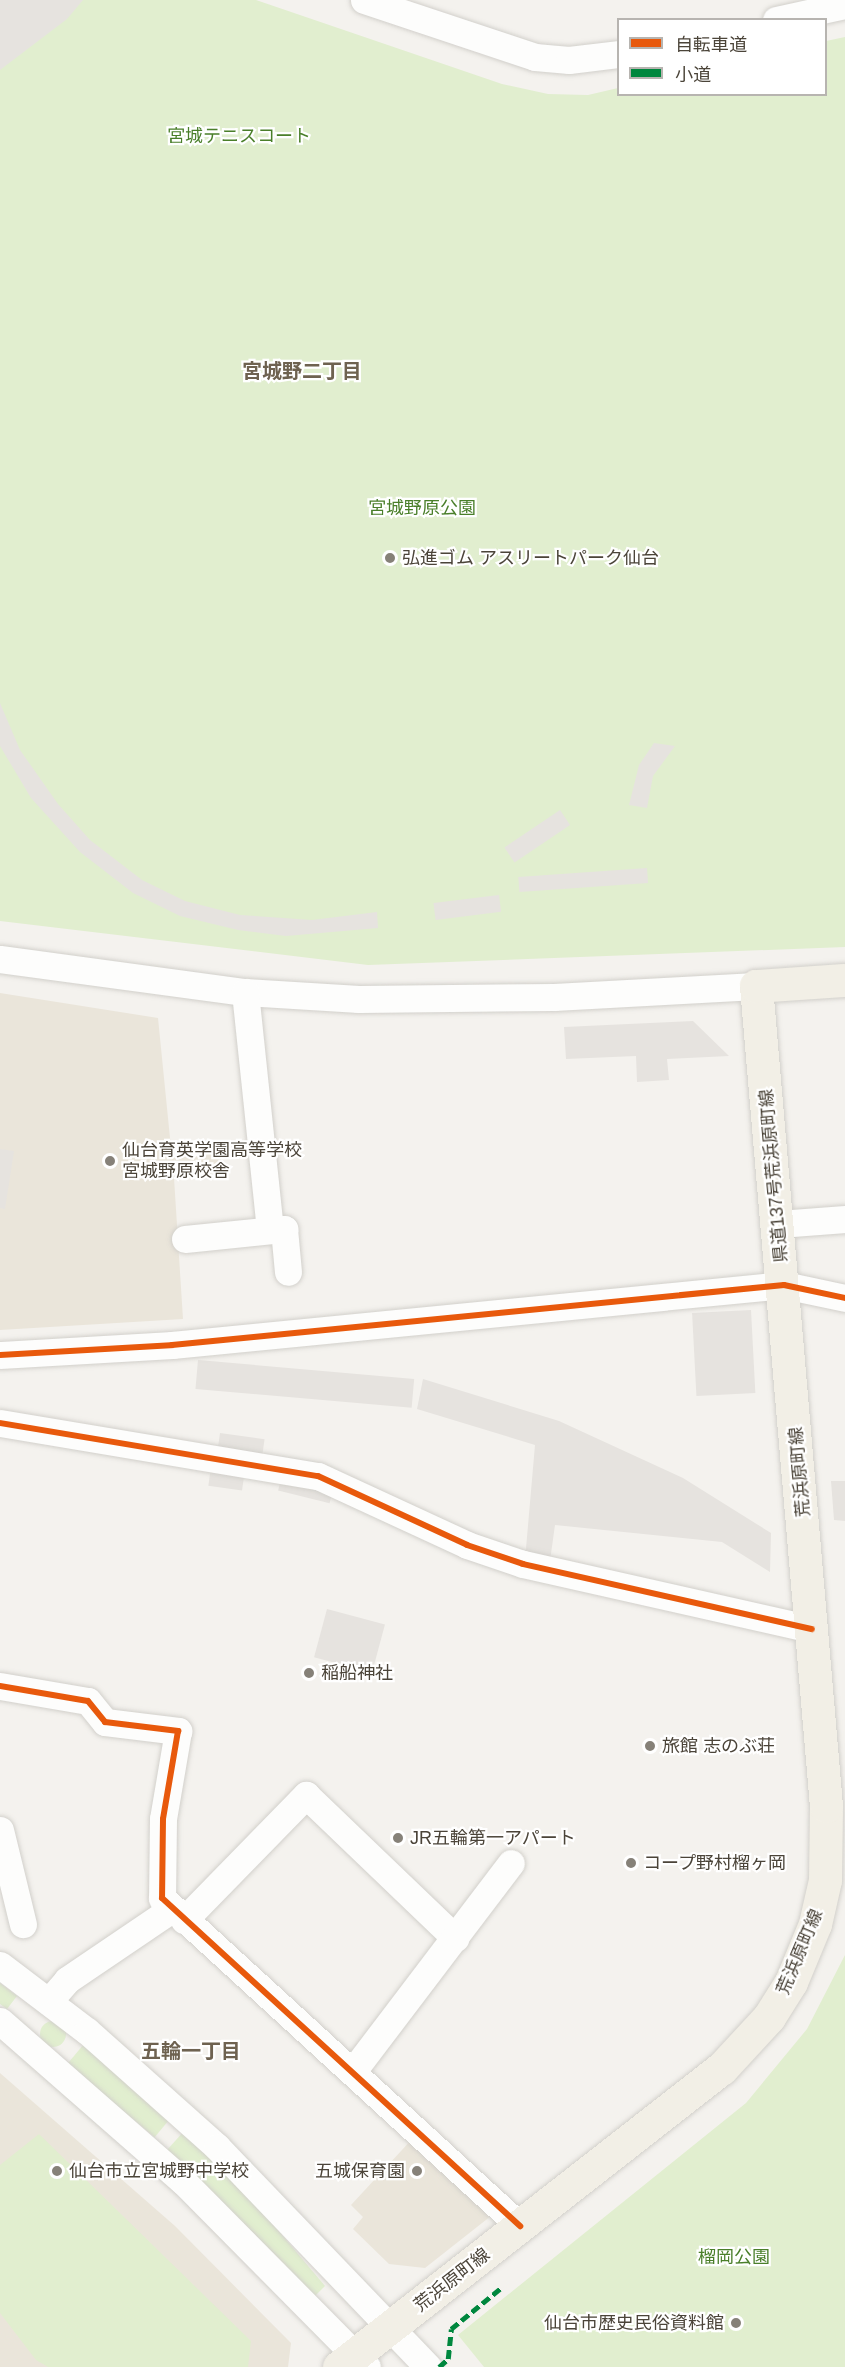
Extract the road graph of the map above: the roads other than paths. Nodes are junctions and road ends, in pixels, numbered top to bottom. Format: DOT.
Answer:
graph roads {
  1 [pos="364,0"];
  2 [pos="845,5"];
  3 [pos="785,18"];
  4 [pos="617,54"];
  5 [pos="0,958"];
  6 [pos="845,980"];
  7 [pos="756,986"];
  8 [pos="245,992"];
  9 [pos="845,1219"];
  10 [pos="779,1224"];
  11 [pos="270,1230"];
  12 [pos="185,1239"];
  13 [pos="288,1272"];
  14 [pos="784,1285"];
  15 [pos="845,1298"];
  16 [pos="0,1355"];
  17 [pos="791,1366"];
  18 [pos="0,1423"];
  19 [pos="812,1629"];
  20 [pos="0,1686"];
  21 [pos="0,1830"];
  22 [pos="511,1863"];
  23 [pos="5,1874"];
  24 [pos="178,1915"];
  25 [pos="23,1924"];
  26 [pos="455,1938"];
  27 [pos="0,1965"];
  28 [pos="50,2001"];
  29 [pos="0,2022"];
  30 [pos="353,2071"];
  31 [pos="520,2226"];
  32 [pos="392,2327"];
  33 [pos="354,2363"];
  34 [pos="428,2367"];
  1 -- 4 [label="street"];
  2 -- 3 [label="street"];
  5 -- 8 [label="street"];
  6 -- 7 [label="main road"];
  7 -- 8 [label="street"];
  7 -- 10 [label="main road, 県道137号荒浜原町線"];
  8 -- 11 [label="street"];
  9 -- 10 [label="street"];
  10 -- 14 [label="main road, 県道137号荒浜原町線"];
  11 -- 12 [label="street"];
  11 -- 13 [label="street"];
  14 -- 15 [label="street"];
  14 -- 16 [label="street"];
  14 -- 17 [label="main road, 県道137号荒浜原町線"];
  17 -- 19 [label="main road, 荒浜原町線"];
  18 -- 19 [label="street"];
  19 -- 31 [label="main road, 荒浜原町線"];
  20 -- 24 [label="street"];
  21 -- 23 [label="street"];
  22 -- 26 [label="street"];
  23 -- 25 [label="street"];
  24 -- 26 [label="street"];
  24 -- 28 [label="street"];
  24 -- 30 [label="street"];
  26 -- 30 [label="street"];
  27 -- 28 [label="street"];
  28 -- 32 [label="street"];
  29 -- 33 [label="street"];
  30 -- 31 [label="street"];
  31 -- 32 [label="main road, 荒浜原町線"];
  32 -- 33 [label="main road, 荒浜原町線"];
  32 -- 34 [label="street"];
}
